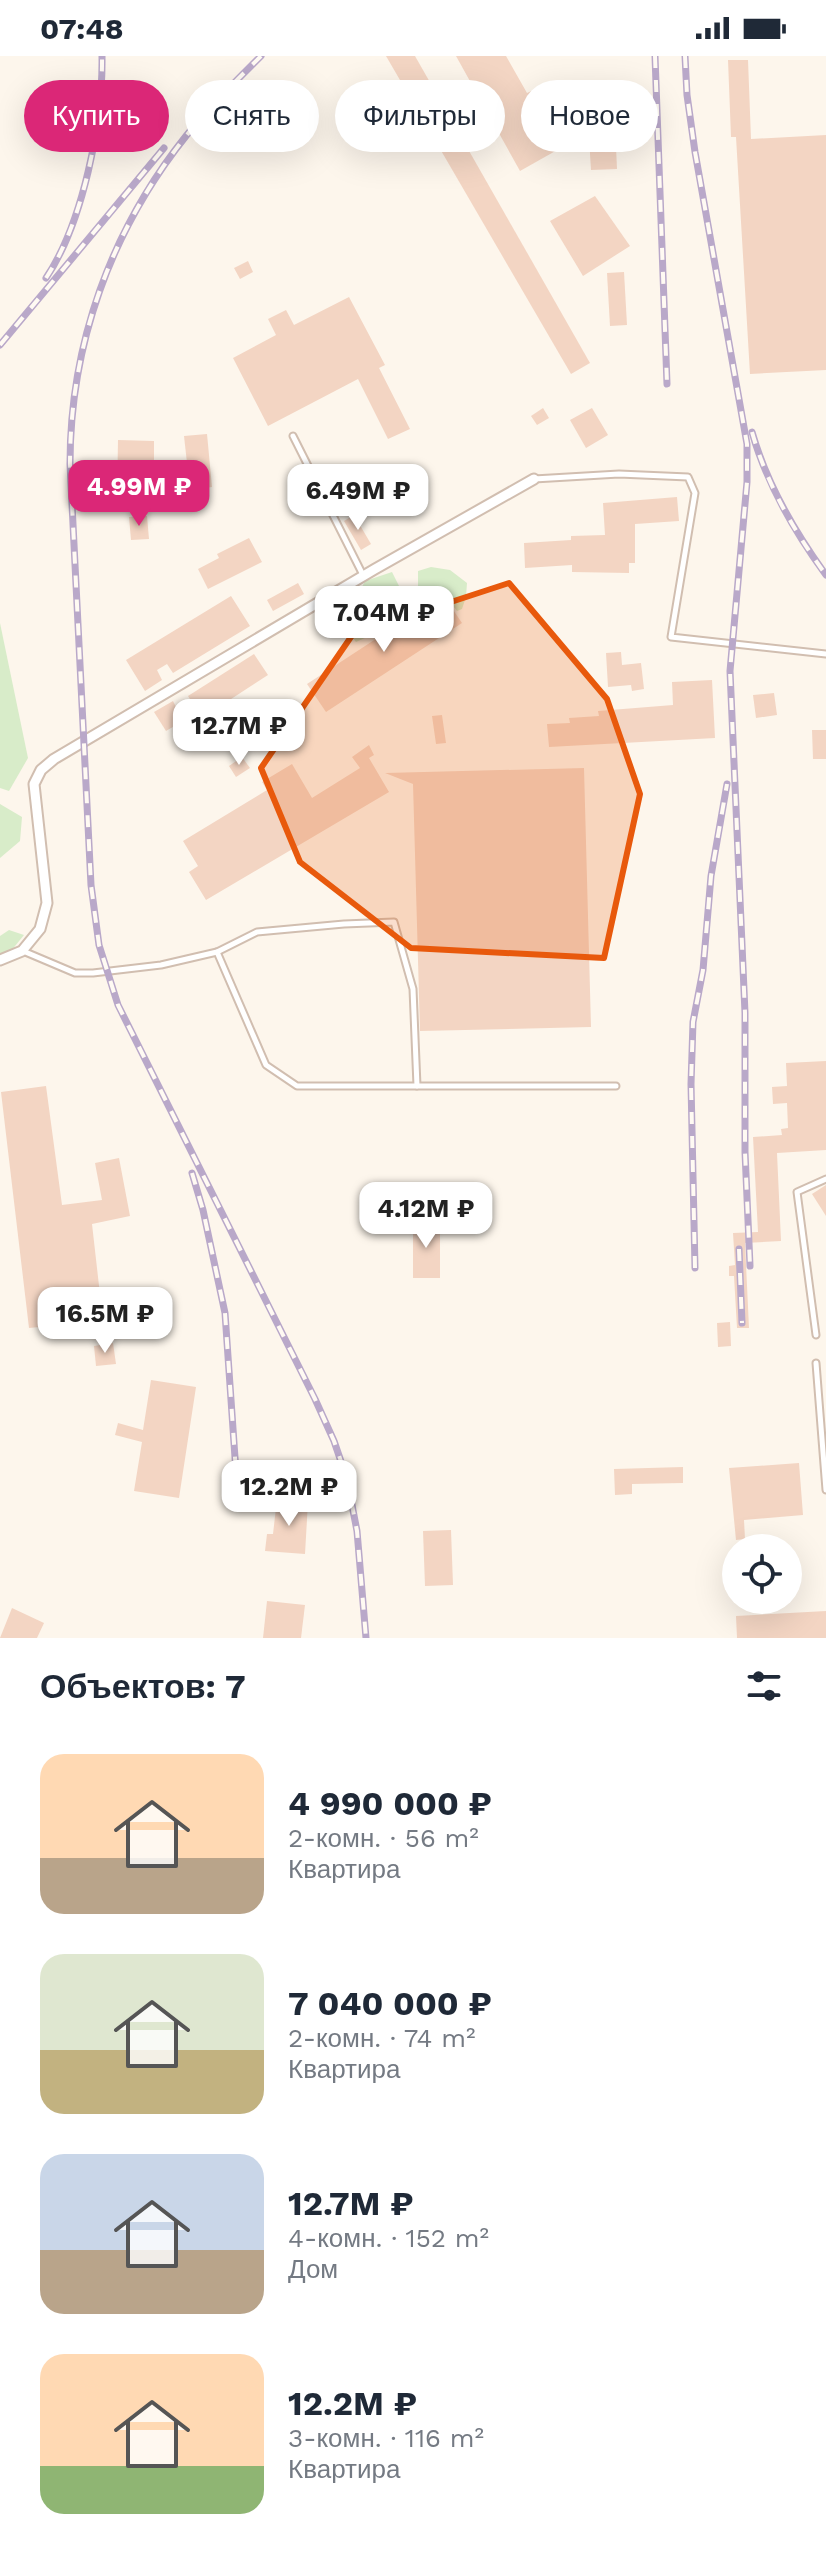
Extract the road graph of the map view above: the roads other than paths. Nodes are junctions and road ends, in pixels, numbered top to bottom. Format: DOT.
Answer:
graph roads {
  1 [pos="293,436"];
  2 [pos="534,479"];
  3 [pos="363,576"];
  4 [pos="826,654"];
  5 [pos="22,951"];
  6 [pos="217,952"];
  7 [pos="0,960"];
  8 [pos="417,1086"];
  9 [pos="616,1086"];
  10 [pos="826,1179"];
  11 [pos="816,1335"];
  12 [pos="816,1363"];
  13 [pos="826,1490"];
  1 -- 3 [label="lane"];
  2 -- 3 [label="street"];
  2 -- 4 [label="lane"];
  3 -- 5 [label="street"];
  5 -- 6 [label="lane"];
  5 -- 7 [label="street"];
  6 -- 8 [label="lane"];
  6 -- 8 [label="lane"];
  8 -- 9 [label="lane"];
  10 -- 11 [label="lane"];
  12 -- 13 [label="lane"];
}
